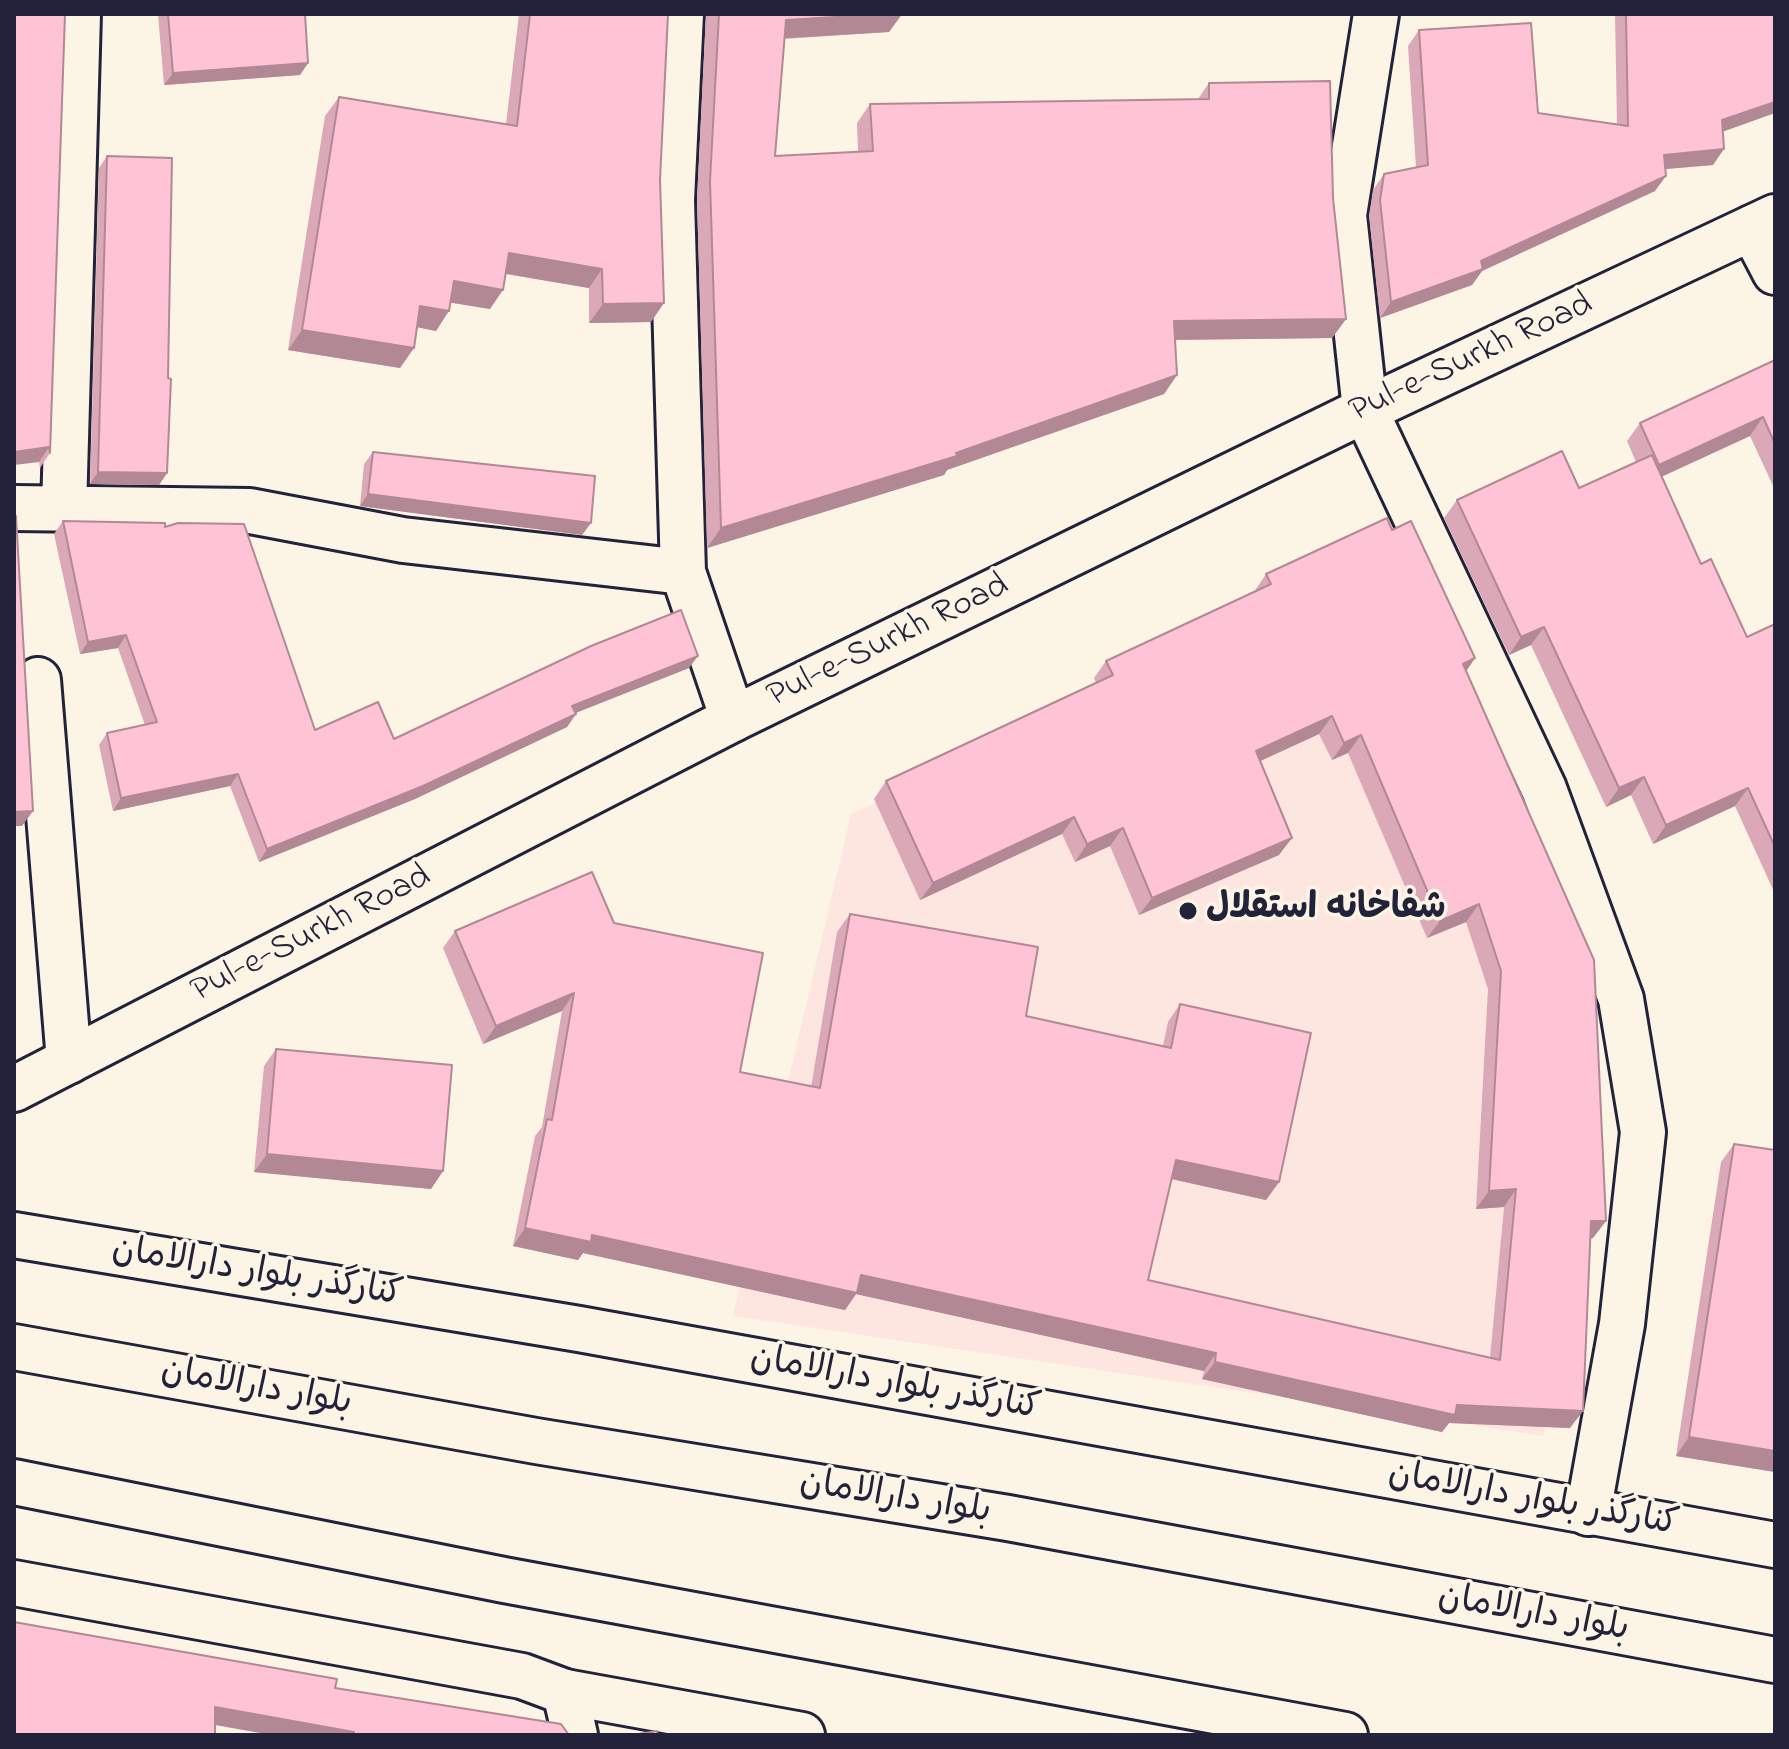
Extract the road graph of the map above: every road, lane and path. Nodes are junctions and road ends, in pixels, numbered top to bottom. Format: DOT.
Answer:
graph roads {
  1 [pos="78,14"];
  2 [pos="681,14"];
  3 [pos="1376,14"];
  4 [pos="1764,222"];
  5 [pos="1775,272"];
  6 [pos="1365,410"];
  7 [pos="14,508"];
  8 [pos="64,510"];
  9 [pos="683,572"];
  10 [pos="38,680"];
  11 [pos="733,719"];
  12 [pos="69,1061"];
  13 [pos="14,1089"];
  14 [pos="14,1235"];
  15 [pos="14,1347"];
  16 [pos="14,1482"];
  17 [pos="1588,1513"];
  18 [pos="1775,1545"];
  19 [pos="14,1583"];
  20 [pos="1775,1660"];
  21 [pos="565,1692"];
  22 [pos="575,1735"];
  23 [pos="802,1735"];
  24 [pos="1345,1735"];
  1 -- 8 [label="street"];
  2 -- 9 [label="street"];
  3 -- 6 [label="street"];
  4 -- 5 [label="street"];
  4 -- 6 [label="street, Pul-e-Surkh Road"];
  6 -- 11 [label="street, Pul-e-Surkh Road"];
  6 -- 17 [label="street"];
  7 -- 8 [label="street"];
  8 -- 9 [label="street"];
  9 -- 11 [label="street"];
  10 -- 12 [label="street"];
  11 -- 12 [label="street, Pul-e-Surkh Road"];
  12 -- 13 [label="street, Pul-e-Surkh Road"];
  14 -- 17 [label="street, کنارگذر بلوار دارالامان"];
  15 -- 20 [label="street, بلوار دارالامان"];
  16 -- 24 [label="street"];
  17 -- 18 [label="street, کنارگذر بلوار دارالامان"];
  19 -- 21 [label="street"];
  21 -- 22 [label="street"];
  21 -- 23 [label="street"];
}
